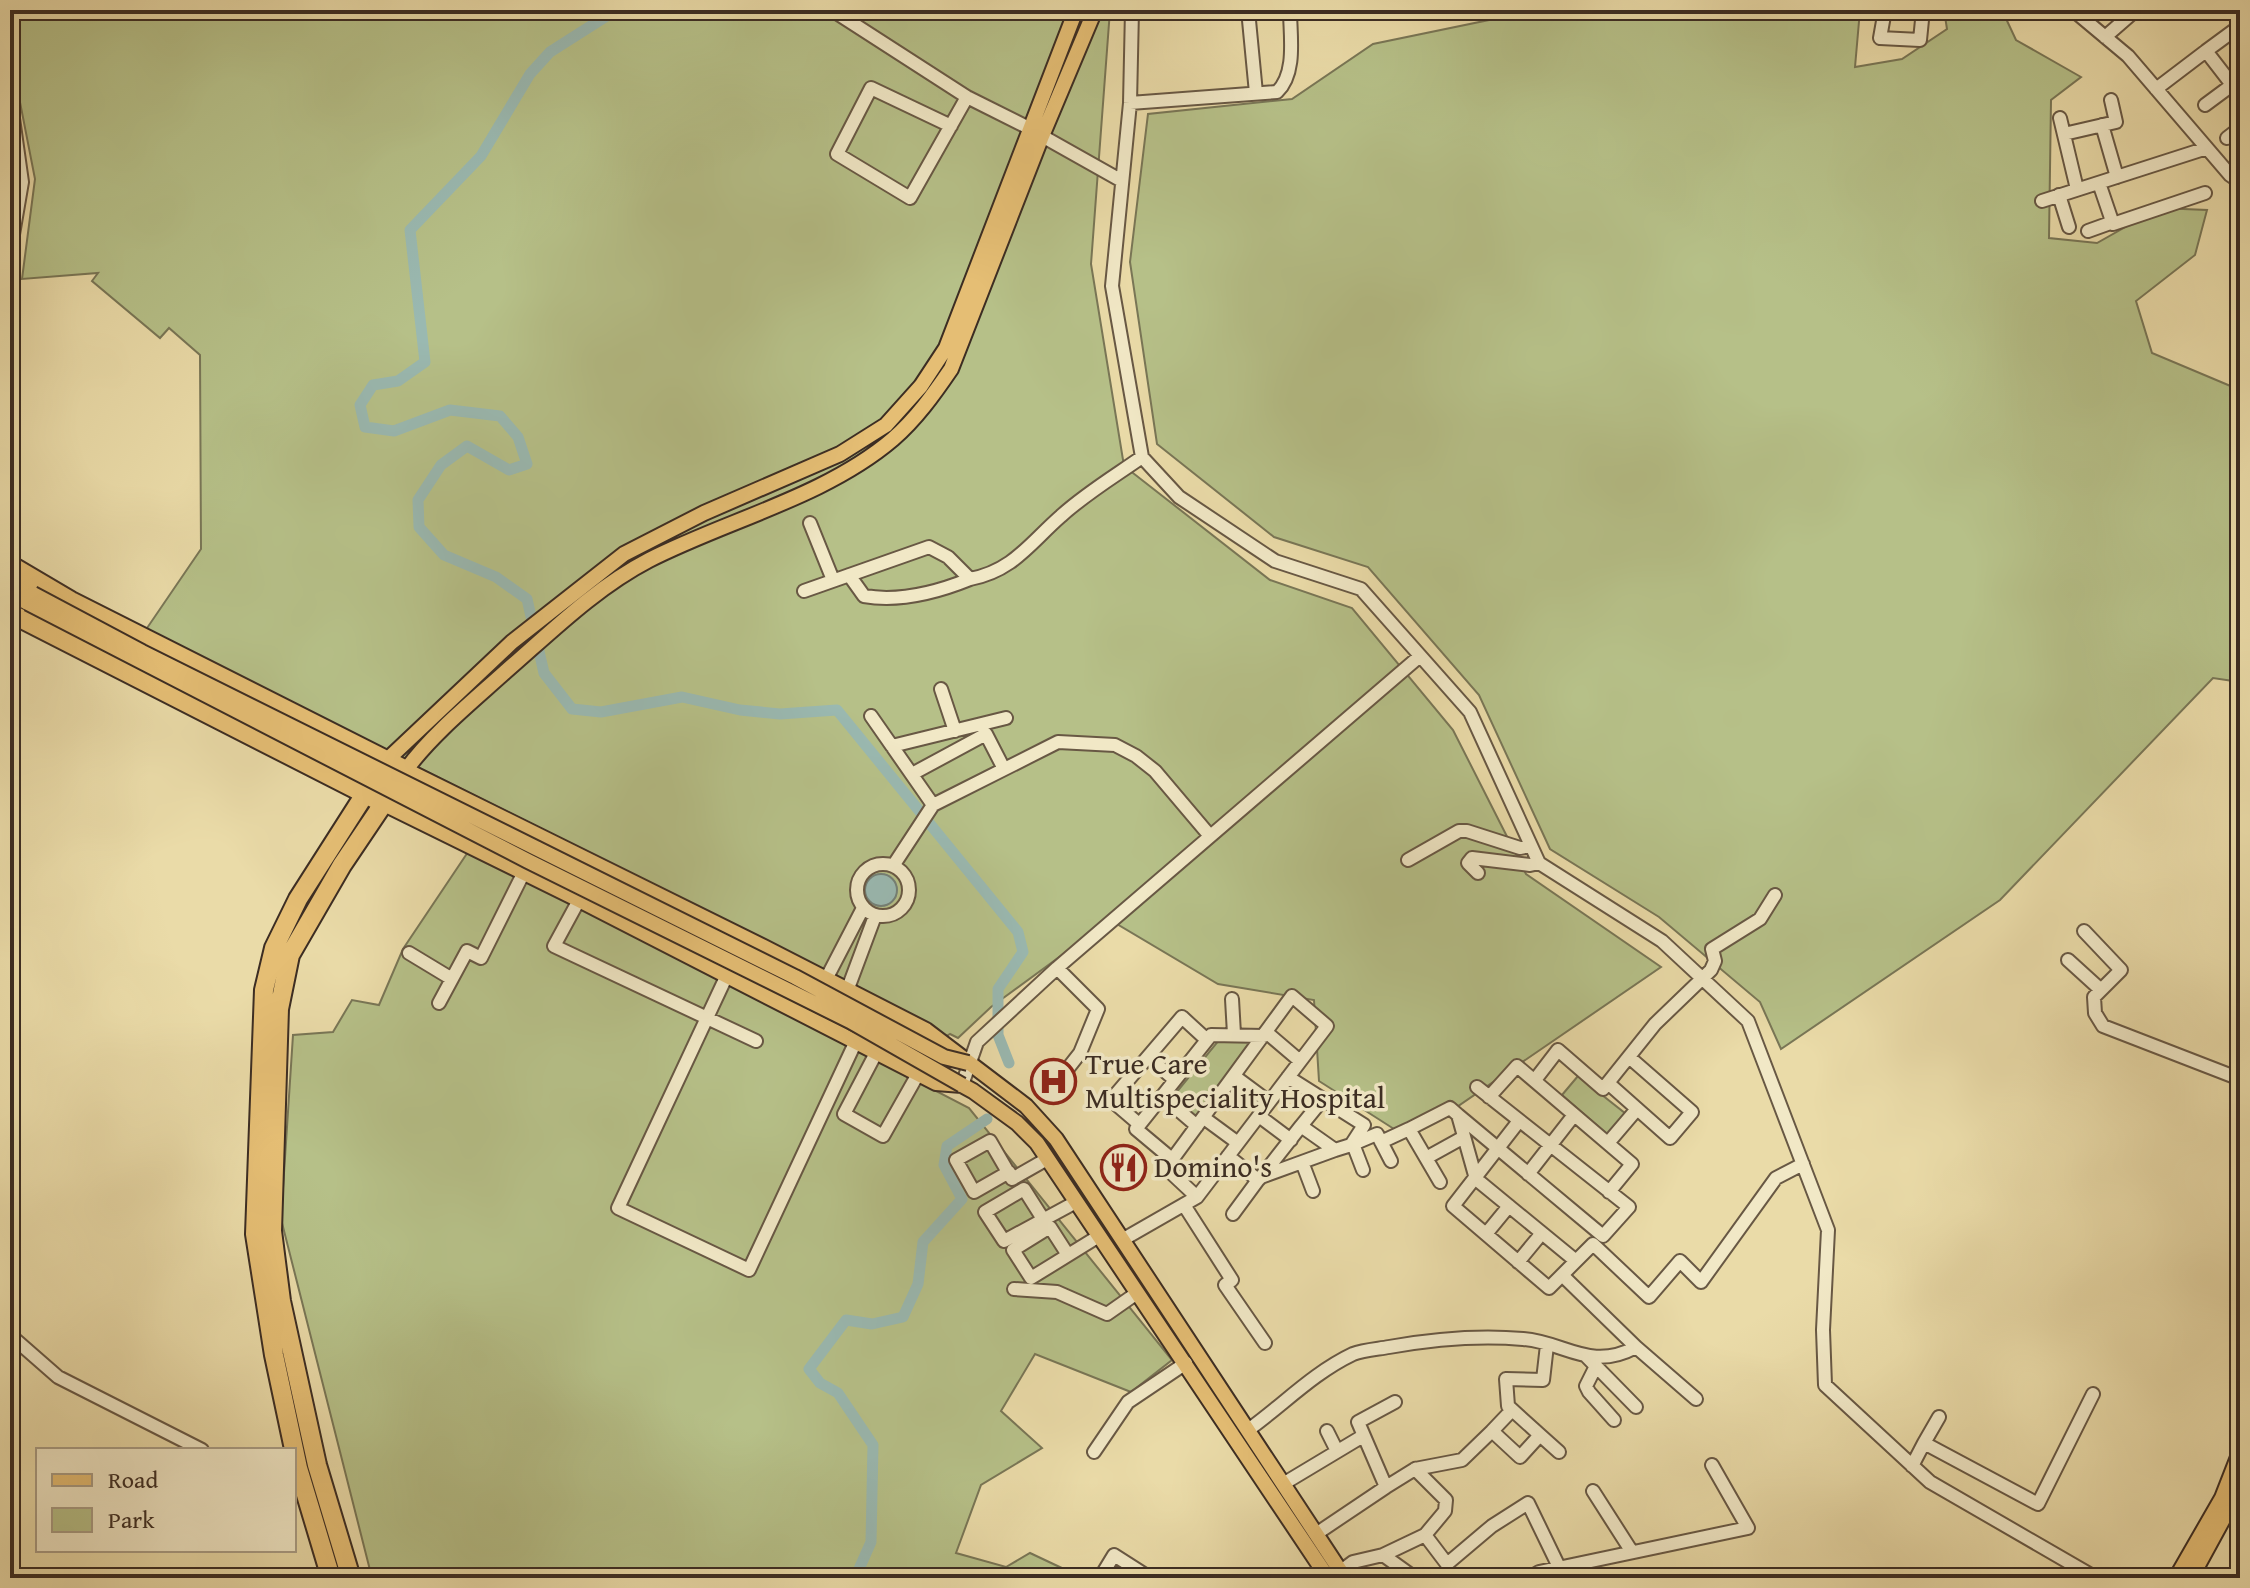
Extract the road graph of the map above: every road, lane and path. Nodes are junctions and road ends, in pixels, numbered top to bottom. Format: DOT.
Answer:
graph roads {
  1 [pos="832,10"];
  2 [pos="1076,10"];
  3 [pos="1095,10"];
  4 [pos="1132,10"];
  5 [pos="1248,10"];
  6 [pos="1290,10"];
  7 [pos="1885,10"];
  8 [pos="1923,10"];
  9 [pos="2073,10"];
  10 [pos="2136,10"];
  11 [pos="2239,31"];
  12 [pos="2105,37"];
  13 [pos="2206,51"];
  14 [pos="2236,84"];
  15 [pos="2156,89"];
  16 [pos="1256,93"];
  17 [pos="10,97"];
  18 [pos="967,97"];
  19 [pos="2111,100"];
  20 [pos="1130,103"];
  21 [pos="2205,105"];
  22 [pos="2060,118"];
  23 [pos="2102,125"];
  24 [pos="951,126"];
  25 [pos="1029,128"];
  26 [pos="2240,128"];
  27 [pos="2064,134"];
  28 [pos="1042,136"];
  29 [pos="2227,138"];
  30 [pos="2207,148"];
  31 [pos="2117,177"];
  32 [pos="1122,181"];
  33 [pos="2240,182"];
  34 [pos="2099,183"];
  35 [pos="2077,189"];
  36 [pos="2205,193"];
  37 [pos="2059,195"];
  38 [pos="2042,201"];
  39 [pos="2113,222"];
  40 [pos="2069,227"];
  41 [pos="2088,231"];
  42 [pos="10,252"];
  43 [pos="1142,457"];
  44 [pos="810,523"];
  45 [pos="10,565"];
  46 [pos="849,575"];
  47 [pos="10,578"];
  48 [pos="970,579"];
  49 [pos="833,580"];
  50 [pos="804,591"];
  51 [pos="10,594"];
  52 [pos="31,598"];
  53 [pos="10,613"];
  54 [pos="1420,656"];
  55 [pos="941,689"];
  56 [pos="871,716"];
  57 [pos="1006,718"];
  58 [pos="983,730"];
  59 [pos="955,731"];
  60 [pos="892,746"];
  61 [pos="388,759"];
  62 [pos="1004,769"];
  63 [pos="406,770"];
  64 [pos="912,774"];
  65 [pos="365,794"];
  66 [pos="384,804"];
  67 [pos="933,805"];
  68 [pos="1210,836"];
  69 [pos="1531,846"];
  70 [pos="1456,852"];
  71 [pos="1408,860"];
  72 [pos="1468,863"];
  73 [pos="1539,863"];
  74 [pos="893,866"];
  75 [pos="524,872"];
  76 [pos="1478,873"];
  77 [pos="1775,895"];
  78 [pos="579,900"];
  79 [pos="863,908"];
  80 [pos="875,916"];
  81 [pos="2084,931"];
  82 [pos="409,953"];
  83 [pos="2068,960"];
  84 [pos="1057,968"];
  85 [pos="727,975"];
  86 [pos="452,979"];
  87 [pos="827,979"];
  88 [pos="1703,979"];
  89 [pos="846,989"];
  90 [pos="2101,990"];
  91 [pos="1232,999"];
  92 [pos="439,1003"];
  93 [pos="806,1016"];
  94 [pos="706,1018"];
  95 [pos="824,1025"];
  96 [pos="1234,1034"];
  97 [pos="1265,1034"];
  98 [pos="1207,1040"];
  99 [pos="756,1041"];
  100 [pos="856,1041"];
  101 [pos="876,1053"];
  102 [pos="1148,1057"];
  103 [pos="1629,1057"];
  104 [pos="1300,1061"];
  105 [pos="968,1063"];
  106 [pos="1069,1067"];
  107 [pos="918,1074"];
  108 [pos="1234,1076"];
  109 [pos="1538,1076"];
  110 [pos="1288,1077"];
  111 [pos="2240,1079"];
  112 [pos="1175,1080"];
  113 [pos="1608,1083"];
  114 [pos="962,1085"];
  115 [pos="1477,1087"];
  116 [pos="1162,1096"];
  117 [pos="1489,1097"];
  118 [pos="1323,1099"];
  119 [pos="1702,1101"];
  120 [pos="1269,1102"];
  121 [pos="1637,1109"];
  122 [pos="1692,1112"];
  123 [pos="1458,1115"];
  124 [pos="1574,1115"];
  125 [pos="1259,1116"];
  126 [pos="1519,1121"];
  127 [pos="1201,1122"];
  128 [pos="1139,1124"];
  129 [pos="1301,1126"];
  130 [pos="1409,1129"];
  131 [pos="1464,1137"];
  132 [pos="1291,1140"];
  133 [pos="1381,1142"];
  134 [pos="1238,1143"];
  135 [pos="1608,1143"];
  136 [pos="1352,1144"];
  137 [pos="1550,1146"];
  138 [pos="1498,1149"];
  139 [pos="1335,1150"];
  140 [pos="1228,1156"];
  141 [pos="1426,1158"];
  142 [pos="1047,1159"];
  143 [pos="1173,1160"];
  144 [pos="1391,1161"];
  145 [pos="1302,1162"];
  146 [pos="1803,1164"];
  147 [pos="1363,1170"];
  148 [pos="1009,1172"];
  149 [pos="1528,1174"];
  150 [pos="1259,1179"];
  151 [pos="1476,1179"];
  152 [pos="1440,1182"];
  153 [pos="1313,1191"];
  154 [pos="1609,1192"];
  155 [pos="1197,1197"];
  156 [pos="1076,1202"];
  157 [pos="1184,1205"];
  158 [pos="1509,1206"];
  159 [pos="1233,1214"];
  160 [pos="1043,1219"];
  161 [pos="1542,1233"];
  162 [pos="1486,1234"];
  163 [pos="1099,1236"];
  164 [pos="1122,1240"];
  165 [pos="1598,1240"];
  166 [pos="1109,1250"];
  167 [pos="1068,1255"];
  168 [pos="1576,1261"];
  169 [pos="1518,1262"];
  170 [pos="1562,1275"];
  171 [pos="1014,1289"];
  172 [pos="1137,1293"];
  173 [pos="10,1335"];
  174 [pos="1265,1343"];
  175 [pos="1547,1345"];
  176 [pos="1636,1347"];
  177 [pos="1586,1356"];
  178 [pos="1186,1363"];
  179 [pos="1596,1366"];
  180 [pos="2093,1394"];
  181 [pos="1696,1399"];
  182 [pos="1395,1402"];
  183 [pos="1636,1407"];
  184 [pos="1512,1410"];
  185 [pos="1939,1417"];
  186 [pos="1614,1420"];
  187 [pos="1248,1430"];
  188 [pos="1327,1431"];
  189 [pos="1492,1431"];
  190 [pos="1540,1435"];
  191 [pos="1363,1436"];
  192 [pos="1924,1443"];
  193 [pos="198,1448"];
  194 [pos="292,1448"];
  195 [pos="1337,1451"];
  196 [pos="1094,1452"];
  197 [pos="1559,1452"];
  198 [pos="2240,1452"];
  199 [pos="1712,1465"];
  200 [pos="1912,1466"];
  201 [pos="296,1469"];
  202 [pos="1415,1469"];
  203 [pos="1283,1484"];
  204 [pos="1386,1487"];
  205 [pos="2240,1488"];
  206 [pos="1593,1491"];
  207 [pos="1316,1534"];
  208 [pos="1425,1535"];
  209 [pos="1632,1552"];
  210 [pos="1383,1555"];
  211 [pos="1559,1567"];
  212 [pos="1338,1576"];
  213 [pos="331,1578"];
  214 [pos="351,1578"];
  215 [pos="1100,1578"];
  216 [pos="1150,1578"];
  217 [pos="1415,1578"];
  218 [pos="1529,1578"];
  219 [pos="2096,1578"];
  220 [pos="2176,1578"];
  221 [pos="2191,1578"];
  1 -- 18 [label="street"];
  2 -- 25 [label="main road"];
  3 -- 28 [label="main road"];
  4 -- 20 [label="street"];
  5 -- 16 [label="street"];
  6 -- 16 [label="street"];
  7 -- 8 [label="street"];
  9 -- 12 [label="street"];
  10 -- 12 [label="street"];
  11 -- 13 [label="street"];
  12 -- 15 [label="street"];
  13 -- 14 [label="street"];
  13 -- 15 [label="street"];
  14 -- 21 [label="street"];
  15 -- 30 [label="street"];
  16 -- 20 [label="street"];
  17 -- 42 [label="street"];
  18 -- 24 [label="street"];
  18 -- 25 [label="street"];
  19 -- 23 [label="street"];
  20 -- 32 [label="street"];
  22 -- 27 [label="street"];
  23 -- 27 [label="street"];
  23 -- 31 [label="street"];
  24 -- 24 [label="street"];
  25 -- 61 [label="main road"];
  26 -- 29 [label="street"];
  27 -- 35 [label="street"];
  28 -- 32 [label="street"];
  28 -- 63 [label="main road"];
  30 -- 31 [label="street"];
  30 -- 33 [label="street"];
  31 -- 34 [label="street"];
  32 -- 43 [label="street"];
  34 -- 35 [label="street"];
  34 -- 39 [label="street"];
  35 -- 37 [label="street"];
  36 -- 39 [label="street"];
  37 -- 38 [label="street"];
  37 -- 40 [label="street"];
  39 -- 41 [label="street"];
  43 -- 48 [label="street"];
  43 -- 54 [label="street"];
  44 -- 49 [label="street"];
  45 -- 61 [label="highway"];
  46 -- 48 [label="street"];
  46 -- 48 [label="street"];
  46 -- 49 [label="street"];
  47 -- 52 [label="main road"];
  49 -- 50 [label="street"];
  51 -- 52 [label="main road"];
  52 -- 105 [label="main road, bridge"];
  52 -- 114 [label="main road, bridge"];
  53 -- 65 [label="highway"];
  54 -- 68 [label="street"];
  54 -- 69 [label="street"];
  55 -- 59 [label="street"];
  56 -- 60 [label="street"];
  57 -- 58 [label="street"];
  58 -- 59 [label="street"];
  58 -- 62 [label="street"];
  58 -- 64 [label="street"];
  59 -- 60 [label="street"];
  60 -- 64 [label="street"];
  61 -- 63 [label="highway"];
  61 -- 65 [label="highway"];
  62 -- 67 [label="street"];
  62 -- 68 [label="street"];
  63 -- 66 [label="highway"];
  63 -- 87 [label="main road"];
  64 -- 67 [label="street"];
  65 -- 66 [label="highway"];
  65 -- 194 [label="highway"];
  66 -- 75 [label="main road"];
  66 -- 214 [label="highway"];
  67 -- 74 [label="street"];
  68 -- 84 [label="street"];
  69 -- 71 [label="street"];
  69 -- 73 [label="street"];
  70 -- 72 [label="street"];
  72 -- 73 [label="street"];
  72 -- 76 [label="street"];
  73 -- 88 [label="street"];
  74 -- 79 [label="street"];
  74 -- 80 [label="street"];
  75 -- 78 [label="main road"];
  75 -- 86 [label="street"];
  77 -- 88 [label="street"];
  78 -- 85 [label="main road"];
  78 -- 94 [label="street"];
  79 -- 80 [label="street"];
  79 -- 87 [label="street"];
  80 -- 89 [label="street"];
  81 -- 90 [label="street"];
  82 -- 86 [label="street"];
  83 -- 90 [label="street"];
  84 -- 105 [label="street"];
  84 -- 106 [label="street"];
  85 -- 93 [label="main road"];
  85 -- 94 [label="street"];
  86 -- 92 [label="street"];
  87 -- 89 [label="main road"];
  87 -- 93 [label="street"];
  88 -- 103 [label="street"];
  88 -- 146 [label="street"];
  89 -- 95 [label="street"];
  89 -- 105 [label="main road"];
  90 -- 111 [label="street"];
  91 -- 96 [label="street"];
  93 -- 95 [label="main road"];
  94 -- 99 [label="street"];
  94 -- 100 [label="street"];
  95 -- 100 [label="main road"];
  96 -- 97 [label="street"];
  96 -- 98 [label="street"];
  97 -- 104 [label="street"];
  97 -- 104 [label="street"];
  97 -- 108 [label="street"];
  98 -- 102 [label="street"];
  98 -- 112 [label="street"];
  100 -- 101 [label="main road"];
  101 -- 107 [label="main road"];
  101 -- 107 [label="street"];
  102 -- 112 [label="street"];
  102 -- 128 [label="street"];
  103 -- 113 [label="street"];
  103 -- 122 [label="street"];
  104 -- 110 [label="street"];
  105 -- 114 [label="street"];
  105 -- 164 [label="main road"];
  107 -- 114 [label="main road"];
  108 -- 120 [label="street"];
  108 -- 127 [label="street"];
  109 -- 113 [label="street"];
  110 -- 118 [label="street"];
  110 -- 120 [label="street"];
  112 -- 116 [label="street"];
  113 -- 121 [label="street"];
  114 -- 142 [label="main road"];
  115 -- 117 [label="street"];
  116 -- 127 [label="street"];
  116 -- 128 [label="street"];
  117 -- 124 [label="street"];
  117 -- 126 [label="street"];
  118 -- 129 [label="street"];
  118 -- 136 [label="street"];
  119 -- 122 [label="street"];
  120 -- 125 [label="street"];
  121 -- 122 [label="street"];
  121 -- 135 [label="street"];
  123 -- 130 [label="street"];
  123 -- 131 [label="street"];
  123 -- 138 [label="street"];
  124 -- 135 [label="street"];
  124 -- 137 [label="street"];
  125 -- 132 [label="street"];
  125 -- 134 [label="street"];
  126 -- 137 [label="street"];
  126 -- 138 [label="street"];
  127 -- 134 [label="street"];
  127 -- 143 [label="street"];
  128 -- 143 [label="street"];
  129 -- 132 [label="street"];
  129 -- 139 [label="street"];
  130 -- 133 [label="street"];
  130 -- 141 [label="street"];
  131 -- 141 [label="street"];
  131 -- 151 [label="street"];
  132 -- 150 [label="street"];
  133 -- 136 [label="street"];
  133 -- 144 [label="street"];
  134 -- 140 [label="street"];
  135 -- 154 [label="street"];
  136 -- 139 [label="street"];
  136 -- 147 [label="street"];
  137 -- 149 [label="street"];
  137 -- 154 [label="street"];
  138 -- 149 [label="street"];
  138 -- 151 [label="street"];
  139 -- 145 [label="street"];
  140 -- 150 [label="street"];
  140 -- 155 [label="street"];
  141 -- 152 [label="street"];
  142 -- 148 [label="street"];
  142 -- 156 [label="main road"];
  143 -- 155 [label="street"];
  145 -- 150 [label="street"];
  145 -- 153 [label="street"];
  146 -- 165 [label="street"];
  146 -- 200 [label="street"];
  148 -- 148 [label="street"];
  149 -- 165 [label="street"];
  150 -- 159 [label="street"];
  151 -- 158 [label="street"];
  151 -- 162 [label="street"];
  154 -- 165 [label="street"];
  155 -- 157 [label="street"];
  156 -- 160 [label="street"];
  156 -- 163 [label="main road"];
  157 -- 164 [label="street"];
  157 -- 174 [label="street"];
  158 -- 161 [label="street"];
  158 -- 162 [label="street"];
  160 -- 160 [label="street"];
  161 -- 168 [label="street"];
  161 -- 169 [label="street"];
  162 -- 169 [label="street"];
  163 -- 166 [label="main road"];
  163 -- 167 [label="street"];
  164 -- 166 [label="main road"];
  164 -- 187 [label="main road"];
  165 -- 168 [label="street"];
  166 -- 172 [label="main road"];
  167 -- 167 [label="street"];
  168 -- 170 [label="street"];
  169 -- 170 [label="street"];
  170 -- 176 [label="street"];
  171 -- 172 [label="street"];
  172 -- 178 [label="main road"];
  173 -- 193 [label="street"];
  175 -- 177 [label="street"];
  175 -- 184 [label="street"];
  175 -- 187 [label="street"];
  176 -- 177 [label="street"];
  176 -- 181 [label="street"];
  177 -- 179 [label="street"];
  178 -- 196 [label="street"];
  178 -- 212 [label="main road"];
  179 -- 183 [label="street"];
  179 -- 186 [label="street"];
  180 -- 192 [label="street"];
  182 -- 191 [label="street"];
  184 -- 189 [label="street"];
  184 -- 190 [label="street"];
  185 -- 192 [label="street"];
  187 -- 203 [label="main road"];
  188 -- 195 [label="street"];
  189 -- 190 [label="street"];
  189 -- 202 [label="street"];
  190 -- 197 [label="street"];
  191 -- 195 [label="street"];
  191 -- 204 [label="street"];
  192 -- 200 [label="street"];
  195 -- 203 [label="street"];
  198 -- 220 [label="main road"];
  199 -- 209 [label="street"];
  200 -- 219 [label="street"];
  201 -- 213 [label="highway"];
  202 -- 204 [label="street"];
  202 -- 208 [label="street"];
  203 -- 207 [label="main road"];
  204 -- 207 [label="street"];
  205 -- 221 [label="main road"];
  206 -- 209 [label="street"];
  207 -- 212 [label="main road"];
  208 -- 210 [label="street"];
  208 -- 211 [label="street"];
  209 -- 211 [label="street"];
  210 -- 212 [label="street"];
  210 -- 217 [label="street"];
  211 -- 218 [label="street"];
  215 -- 216 [label="street"];
}
